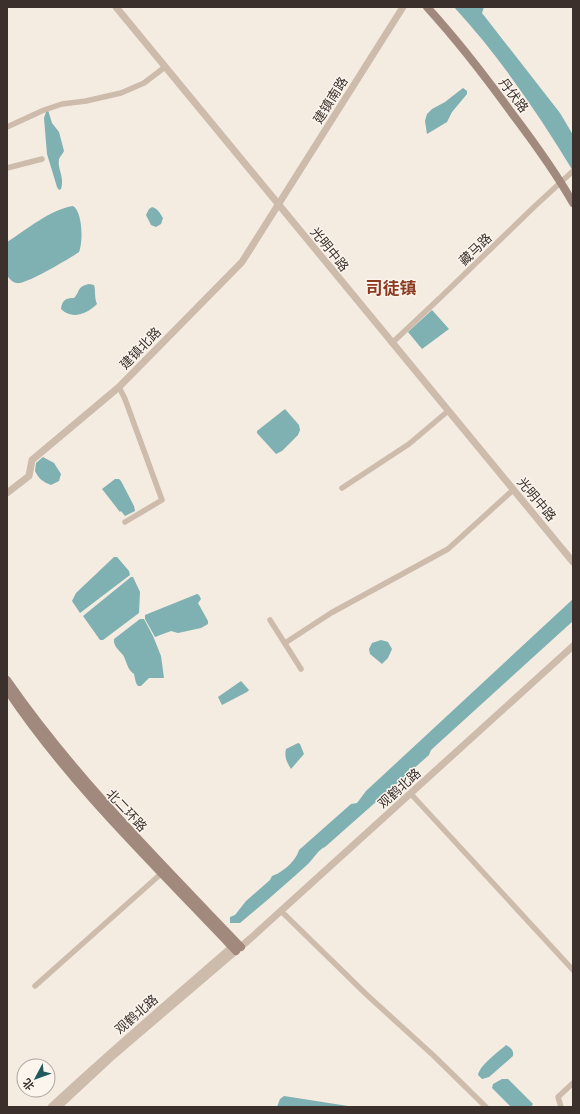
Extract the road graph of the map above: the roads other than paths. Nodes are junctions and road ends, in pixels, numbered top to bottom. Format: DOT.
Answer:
graph roads {
  1 [pos="116,7"];
  2 [pos="403,7"];
  3 [pos="427,7"];
  4 [pos="165,67"];
  5 [pos="7,127"];
  6 [pos="42,159"];
  7 [pos="7,168"];
  8 [pos="573,171"];
  9 [pos="561,181"];
  10 [pos="573,203"];
  11 [pos="279,205"];
  12 [pos="392,343"];
  13 [pos="119,387"];
  14 [pos="448,411"];
  15 [pos="342,488"];
  16 [pos="513,490"];
  17 [pos="7,492"];
  18 [pos="125,522"];
  19 [pos="573,562"];
  20 [pos="270,620"];
  21 [pos="285,643"];
  22 [pos="573,646"];
  23 [pos="302,669"];
  24 [pos="7,680"];
  25 [pos="7,690"];
  26 [pos="411,794"];
  27 [pos="164,871"];
  28 [pos="281,911"];
  29 [pos="236,948"];
  30 [pos="573,970"];
  31 [pos="35,986"];
  32 [pos="573,1083"];
  33 [pos="51,1107"];
  34 [pos="58,1107"];
  35 [pos="486,1107"];
  36 [pos="561,1107"];
  1 -- 4 [label="street, 光明中路"];
  2 -- 11 [label="street, 建镇南路"];
  3 -- 9 [label="main road, 丹伏路"];
  4 -- 5 [label="street"];
  4 -- 11 [label="street, 光明中路"];
  6 -- 7 [label="street"];
  8 -- 9 [label="street, 藏马路"];
  9 -- 10 [label="main road, 丹伏路"];
  9 -- 12 [label="street, 藏马路"];
  11 -- 12 [label="street, 光明中路"];
  11 -- 13 [label="street, 建镇北路"];
  12 -- 14 [label="street, 光明中路"];
  13 -- 17 [label="street, 建镇北路"];
  13 -- 18 [label="street"];
  14 -- 15 [label="street"];
  14 -- 16 [label="street, 光明中路"];
  16 -- 19 [label="street, 光明中路"];
  16 -- 21 [label="street"];
  20 -- 21 [label="street"];
  21 -- 23 [label="street"];
  22 -- 26 [label="street, 观鹤北路"];
  24 -- 27 [label="main road, 北二环路"];
  25 -- 27 [label="main road, 北二环路"];
  26 -- 28 [label="street, 观鹤北路"];
  26 -- 30 [label="street"];
  27 -- 29 [label="main road, 北二环路"];
  27 -- 31 [label="street"];
  28 -- 29 [label="street, 观鹤北路"];
  28 -- 35 [label="street"];
  29 -- 33 [label="street, 观鹤北路"];
  29 -- 34 [label="street, 观鹤北路"];
  32 -- 36 [label="street"];
}
